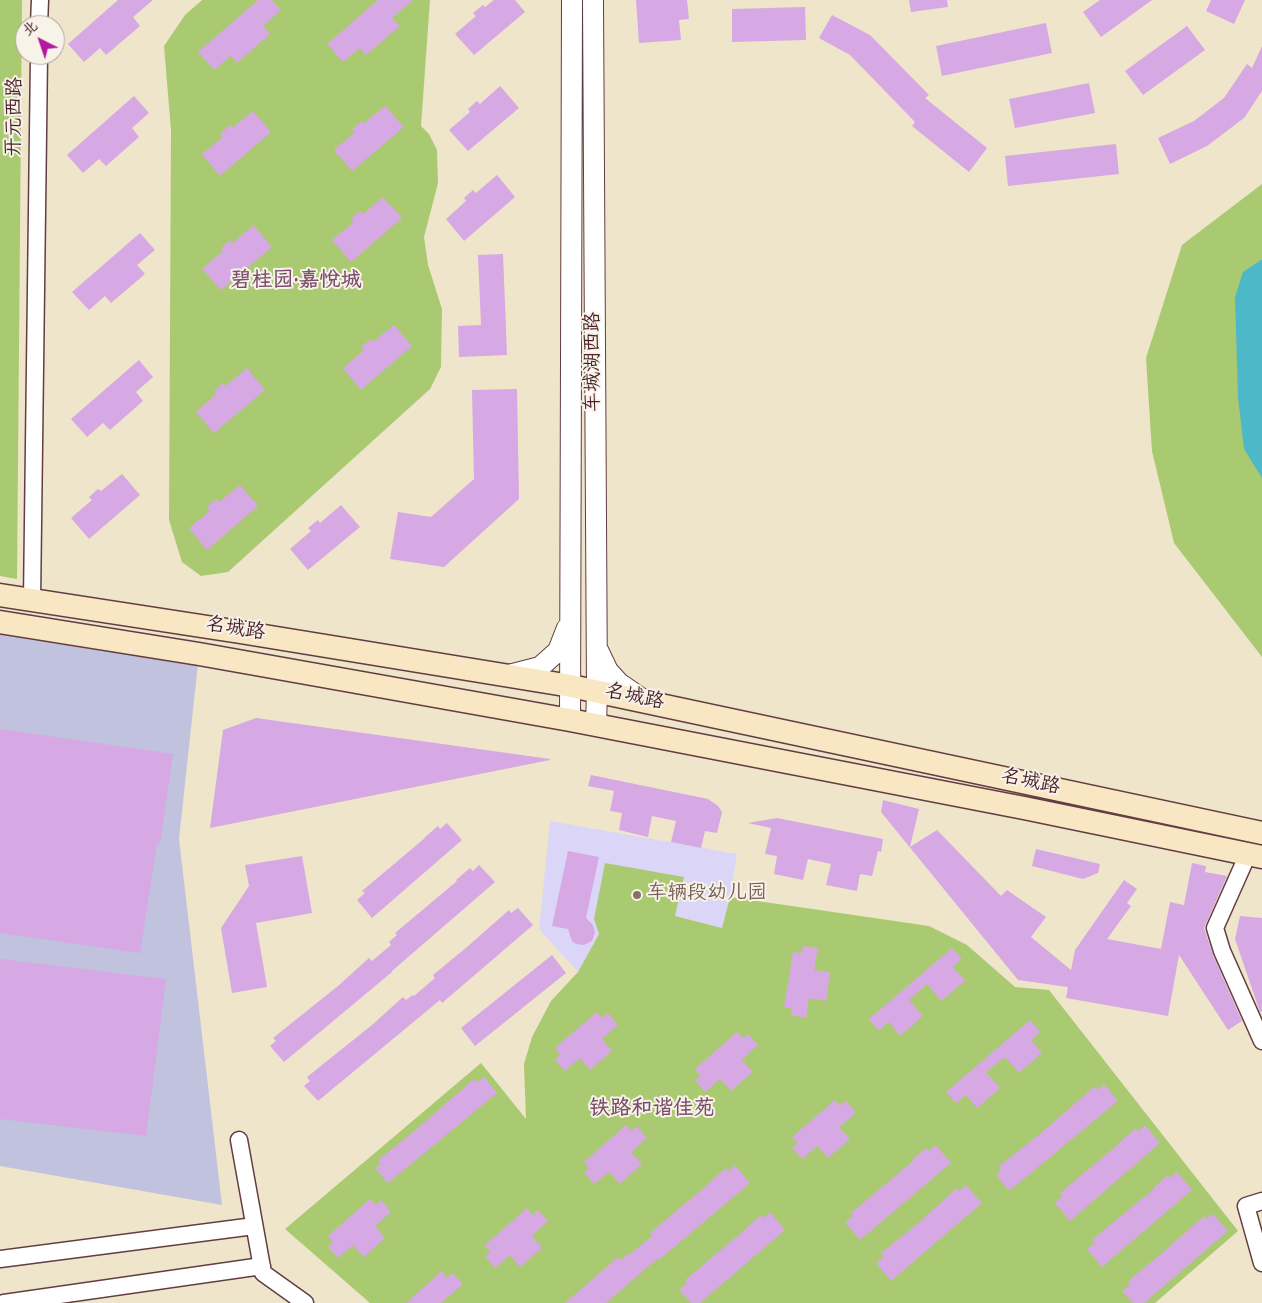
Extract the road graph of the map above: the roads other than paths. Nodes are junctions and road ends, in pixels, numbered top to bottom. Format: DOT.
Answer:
graph roads {
  1 [pos="40,0"];
  2 [pos="572,0"];
  3 [pos="593,0"];
  4 [pos="40,15"];
  5 [pos="39,65"];
  6 [pos="0,594"];
  7 [pos="32,600"];
  8 [pos="571,619"];
  9 [pos="0,622"];
  10 [pos="596,648"];
  11 [pos="507,676"];
  12 [pos="570,686"];
  13 [pos="597,691"];
  14 [pos="647,702"];
  15 [pos="570,720"];
  16 [pos="596,725"];
  17 [pos="1262,834"];
  18 [pos="1255,856"];
  19 [pos="1262,1041"];
  20 [pos="239,1140"];
  21 [pos="1262,1201"];
  22 [pos="254,1226"];
  23 [pos="0,1259"];
  24 [pos="1262,1264"];
  25 [pos="262,1266"];
  26 [pos="4,1303"];
  27 [pos="305,1303"];
  1 -- 4 [label="street"];
  2 -- 8 [label="street, 车城湖西路"];
  3 -- 10 [label="street, 车城湖西路"];
  5 -- 7 [label="street, 开元西路"];
  6 -- 7 [label="main road, 名城路"];
  7 -- 11 [label="main road, 名城路"];
  8 -- 11 [label="street"];
  8 -- 12 [label="street, 车城湖西路"];
  9 -- 15 [label="main road, 名城路"];
  10 -- 13 [label="street, 车城湖西路"];
  10 -- 14 [label="street"];
  11 -- 12 [label="main road, 名城路"];
  12 -- 13 [label="main road, 名城路"];
  12 -- 15 [label="street, 车城湖西路"];
  13 -- 14 [label="main road, 名城路"];
  13 -- 16 [label="street, 车城湖西路"];
  14 -- 17 [label="main road, 名城路"];
  15 -- 16 [label="main road, 名城路"];
  16 -- 18 [label="main road, 名城路"];
  18 -- 19 [label="street"];
  20 -- 22 [label="street"];
  21 -- 24 [label="street"];
  22 -- 23 [label="street"];
  22 -- 25 [label="street"];
  25 -- 26 [label="street"];
  25 -- 27 [label="street"];
}
